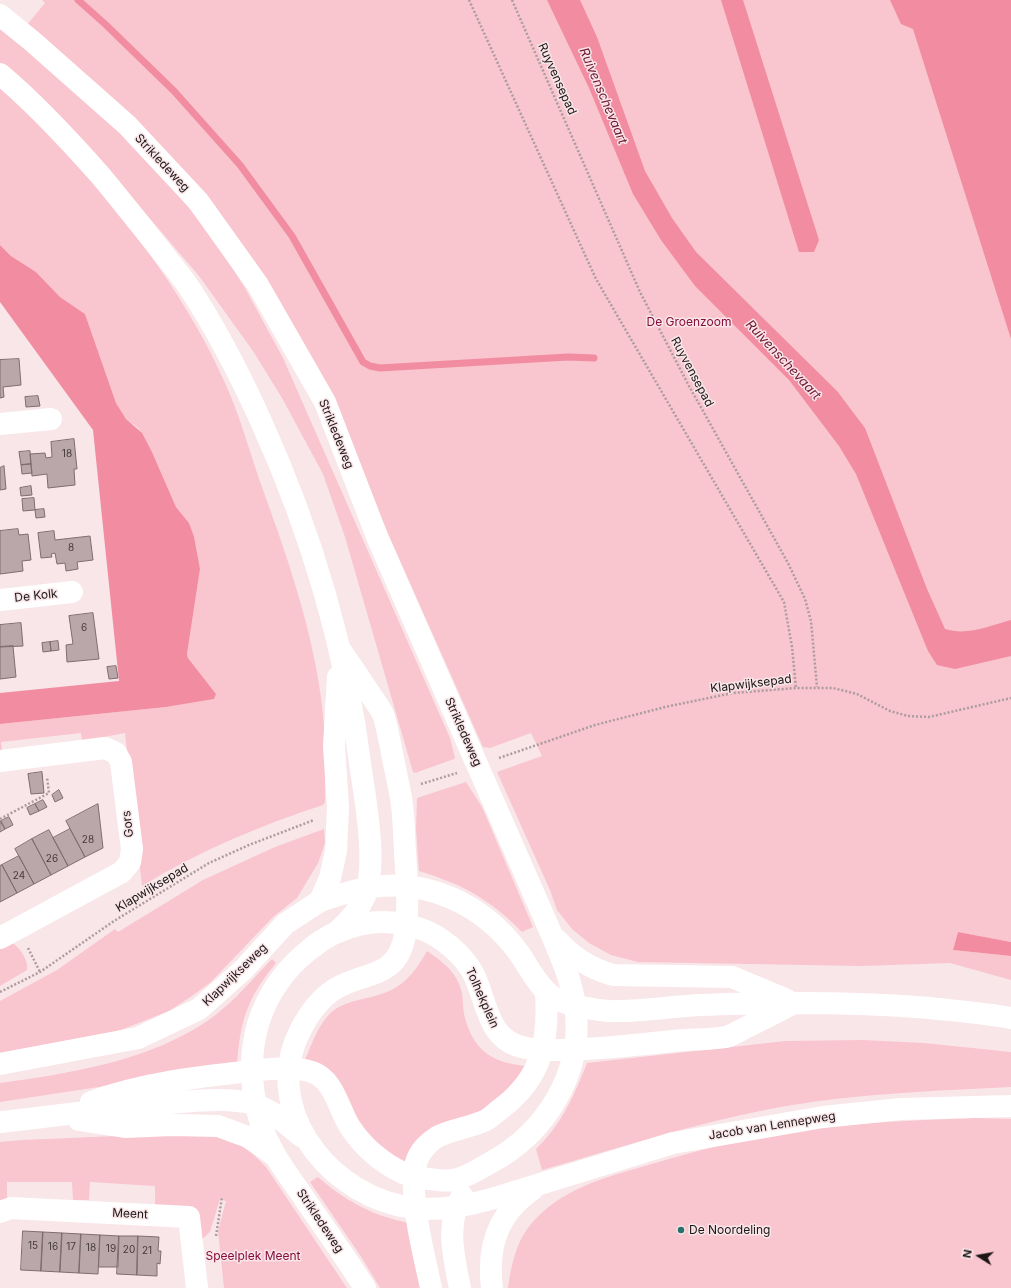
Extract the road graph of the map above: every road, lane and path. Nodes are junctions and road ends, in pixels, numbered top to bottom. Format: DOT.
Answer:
graph roads {
  1 [pos="468,0"];
  2 [pos="512,0"];
  3 [pos="0,15"];
  4 [pos="0,74"];
  5 [pos="51,419"];
  6 [pos="0,424"];
  7 [pos="72,592"];
  8 [pos="0,600"];
  9 [pos="339,648"];
  10 [pos="817,687"];
  11 [pos="796,688"];
  12 [pos="1011,698"];
  13 [pos="46,756"];
  14 [pos="494,760"];
  15 [pos="0,761"];
  16 [pos="459,772"];
  17 [pos="416,786"];
  18 [pos="0,819"];
  19 [pos="315,820"];
  20 [pos="407,886"];
  21 [pos="367,888"];
  22 [pos="320,901"];
  23 [pos="406,924"];
  24 [pos="338,931"];
  25 [pos="551,933"];
  26 [pos="0,938"];
  27 [pos="0,992"];
  28 [pos="546,993"];
  29 [pos="794,1003"];
  30 [pos="575,1005"];
  31 [pos="1011,1018"];
  32 [pos="542,1050"];
  33 [pos="575,1050"];
  34 [pos="0,1064"];
  35 [pos="288,1069"];
  36 [pos="251,1071"];
  37 [pos="255,1104"];
  38 [pos="1011,1106"];
  39 [pos="52,1116"];
  40 [pos="0,1122"];
  41 [pos="308,1142"];
  42 [pos="274,1155"];
  43 [pos="488,1164"];
  44 [pos="414,1177"];
  45 [pos="540,1185"];
  46 [pos="222,1197"];
  47 [pos="416,1208"];
  48 [pos="456,1208"];
  49 [pos="0,1212"];
  50 [pos="215,1240"];
  51 [pos="197,1288"];
  52 [pos="365,1288"];
  53 [pos="431,1288"];
  54 [pos="460,1288"];
  55 [pos="492,1288"];
  1 -- 11 [label="path"];
  2 -- 10 [label="path, Ruyvensepad"];
  3 -- 25 [label="main road, Strikledeweg"];
  4 -- 9 [label="main road"];
  5 -- 6 [label="main road"];
  7 -- 8 [label="main road, De Kolk"];
  9 -- 20 [label="main road"];
  9 -- 21 [label="main road"];
  9 -- 22 [label="main road"];
  10 -- 11 [label="path, Klapwijksepad"];
  10 -- 12 [label="path, Klapwijksepad"];
  11 -- 14 [label="path, Klapwijksepad"];
  13 -- 15 [label="main road, Gors"];
  13 -- 18 [label="path"];
  13 -- 26 [label="main road, Gors"];
  16 -- 17 [label="path"];
  19 -- 27 [label="path, Klapwijksepad"];
  20 -- 21 [label="main road"];
  20 -- 23 [label="main road"];
  20 -- 28 [label="main road"];
  21 -- 22 [label="main road"];
  21 -- 24 [label="main road, Tolhekplein"];
  22 -- 34 [label="main road, Klapwijkseweg"];
  23 -- 24 [label="main road, Tolhekplein"];
  23 -- 32 [label="main road, Tolhekplein"];
  23 -- 35 [label="main road"];
  24 -- 36 [label="main road, Tolhekplein"];
  25 -- 29 [label="main road"];
  25 -- 30 [label="main road"];
  28 -- 30 [label="main road"];
  28 -- 32 [label="main road"];
  29 -- 30 [label="main road"];
  29 -- 31 [label="main road"];
  29 -- 33 [label="main road"];
  30 -- 33 [label="main road"];
  32 -- 33 [label="main road, Tolhekplein"];
  32 -- 44 [label="main road"];
  33 -- 43 [label="main road"];
  35 -- 36 [label="main road"];
  35 -- 41 [label="main road"];
  35 -- 44 [label="main road"];
  36 -- 37 [label="main road, Tolhekplein"];
  36 -- 39 [label="main road"];
  37 -- 39 [label="main road"];
  37 -- 41 [label="main road"];
  37 -- 42 [label="main road, Tolhekplein"];
  38 -- 45 [label="main road, Jacob van Lennepweg"];
  39 -- 40 [label="main road"];
  39 -- 42 [label="main road"];
  41 -- 47 [label="main road"];
  42 -- 52 [label="main road, Strikledeweg"];
  43 -- 44 [label="main road"];
  43 -- 48 [label="main road"];
  44 -- 47 [label="main road"];
  45 -- 48 [label="main road"];
  45 -- 55 [label="main road"];
  46 -- 50 [label="path"];
  47 -- 48 [label="main road"];
  47 -- 53 [label="main road"];
  48 -- 54 [label="main road"];
  49 -- 51 [label="main road, Meent"];
}
